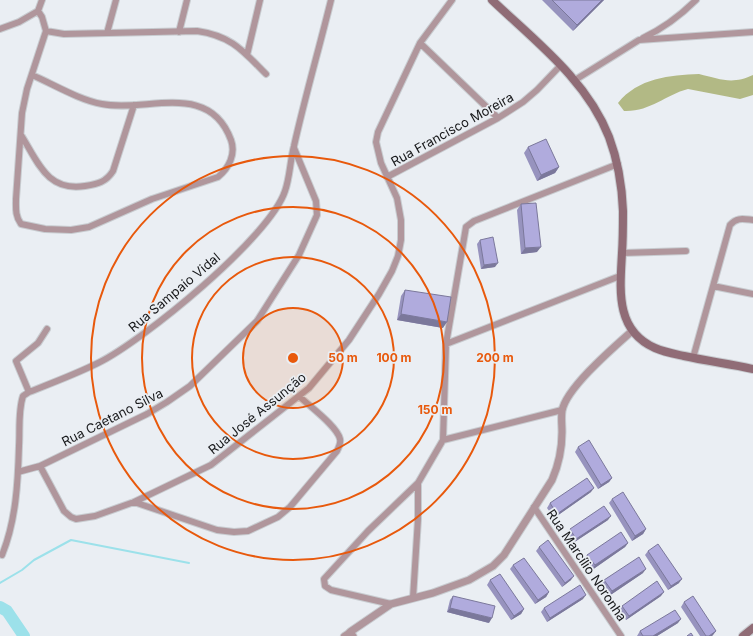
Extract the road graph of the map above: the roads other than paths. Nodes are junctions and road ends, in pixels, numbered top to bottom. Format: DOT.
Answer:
graph roads {
  1 [pos="42,0"];
  2 [pos="116,0"];
  3 [pos="187,0"];
  4 [pos="260,0"];
  5 [pos="331,0"];
  6 [pos="452,0"];
  7 [pos="492,0"];
  8 [pos="696,0"];
  9 [pos="38,11"];
  10 [pos="0,29"];
  11 [pos="46,32"];
  12 [pos="179,32"];
  13 [pos="753,32"];
  14 [pos="107,33"];
  15 [pos="639,40"];
  16 [pos="420,43"];
  17 [pos="247,55"];
  18 [pos="560,65"];
  19 [pos="266,74"];
  20 [pos="32,75"];
  21 [pos="575,80"];
  22 [pos="134,105"];
  23 [pos="498,118"];
  24 [pos="21,135"];
  25 [pos="294,147"];
  26 [pos="618,164"];
  27 [pos="387,177"];
  28 [pos="753,220"];
  29 [pos="686,250"];
  30 [pos="622,253"];
  31 [pos="620,276"];
  32 [pos="713,286"];
  33 [pos="753,294"];
  34 [pos="47,329"];
  35 [pos="632,330"];
  36 [pos="446,344"];
  37 [pos="693,358"];
  38 [pos="753,369"];
  39 [pos="29,392"];
  40 [pos="299,396"];
  41 [pos="562,410"];
  42 [pos="443,440"];
  43 [pos="40,466"];
  44 [pos="18,472"];
  45 [pos="418,483"];
  46 [pos="134,502"];
  47 [pos="534,507"];
  48 [pos="2,556"];
  49 [pos="413,598"];
  50 [pos="390,604"];
  51 [pos="753,628"];
  52 [pos="349,635"];
  53 [pos="621,636"];
  54 [pos="743,636"];
  1 -- 9 [label="street"];
  2 -- 14 [label="street"];
  3 -- 12 [label="street"];
  4 -- 17 [label="street"];
  5 -- 25 [label="street, Rua Sampaio Vidal"];
  6 -- 16 [label="street, Rua José Assunção"];
  7 -- 18 [label="main road"];
  8 -- 15 [label="street"];
  9 -- 10 [label="street"];
  9 -- 11 [label="street"];
  11 -- 14 [label="street"];
  11 -- 20 [label="street"];
  12 -- 14 [label="street"];
  12 -- 17 [label="street"];
  13 -- 15 [label="street"];
  15 -- 21 [label="street"];
  16 -- 23 [label="street"];
  16 -- 27 [label="street, Rua José Assunção"];
  17 -- 19 [label="street"];
  18 -- 21 [label="main road"];
  18 -- 23 [label="street, Rua Francisco Moreira"];
  20 -- 22 [label="street"];
  20 -- 24 [label="street"];
  21 -- 26 [label="main road"];
  22 -- 24 [label="street"];
  22 -- 24 [label="street"];
  23 -- 27 [label="street, Rua Francisco Moreira"];
  25 -- 39 [label="street, Rua Sampaio Vidal"];
  25 -- 43 [label="street, Rua Caetano Silva"];
  26 -- 30 [label="main road"];
  26 -- 36 [label="street"];
  27 -- 40 [label="street, Rua José Assunção"];
  28 -- 32 [label="street"];
  29 -- 30 [label="street"];
  30 -- 31 [label="main road"];
  31 -- 35 [label="main road"];
  31 -- 36 [label="street"];
  32 -- 33 [label="street"];
  32 -- 37 [label="street"];
  34 -- 39 [label="street"];
  35 -- 37 [label="main road"];
  35 -- 41 [label="street"];
  36 -- 42 [label="street"];
  37 -- 38 [label="main road"];
  39 -- 44 [label="street"];
  40 -- 46 [label="street, Rua José Assunção"];
  40 -- 46 [label="street"];
  41 -- 42 [label="street"];
  41 -- 47 [label="street"];
  42 -- 45 [label="street"];
  43 -- 44 [label="street, Rua Caetano Silva"];
  43 -- 46 [label="street, Rua José Assunção"];
  44 -- 48 [label="street"];
  45 -- 49 [label="street"];
  45 -- 50 [label="street"];
  47 -- 49 [label="street"];
  47 -- 53 [label="street, Rua Marcílio Noronha"];
  49 -- 50 [label="street"];
  50 -- 52 [label="street"];
  51 -- 54 [label="main road"];
}
